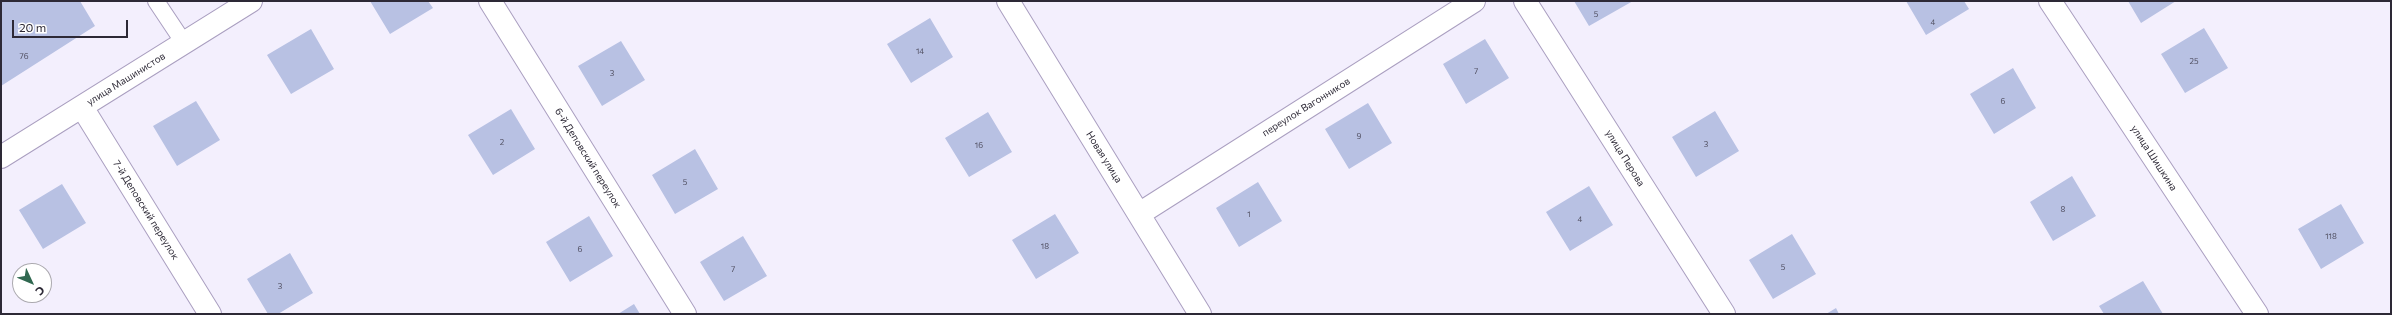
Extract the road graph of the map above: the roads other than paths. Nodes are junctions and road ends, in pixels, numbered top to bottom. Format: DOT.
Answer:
graph roads {
  1 [pos="156,1"];
  2 [pos="251,1"];
  3 [pos="490,1"];
  4 [pos="1008,1"];
  5 [pos="1474,1"];
  6 [pos="1525,1"];
  7 [pos="2050,1"];
  8 [pos="184,43"];
  9 [pos="82,107"];
  10 [pos="1,157"];
  11 [pos="1139,214"];
  12 [pos="210,314"];
  13 [pos="685,314"];
  14 [pos="1200,314"];
  15 [pos="1724,314"];
  16 [pos="2257,314"];
  1 -- 8 [label="lane"];
  2 -- 8 [label="street, улица Машинистов"];
  3 -- 13 [label="street, 6-й Деповский переулок"];
  4 -- 11 [label="street, Новая улица"];
  5 -- 11 [label="street, переулок Вагонников"];
  6 -- 15 [label="street, улица Перова"];
  7 -- 16 [label="street, улица Шишкина"];
  8 -- 9 [label="street, улица Машинистов"];
  9 -- 10 [label="street, улица Машинистов"];
  9 -- 12 [label="street, 7-й Деповский переулок"];
  11 -- 14 [label="street, Новая улица"];
}
